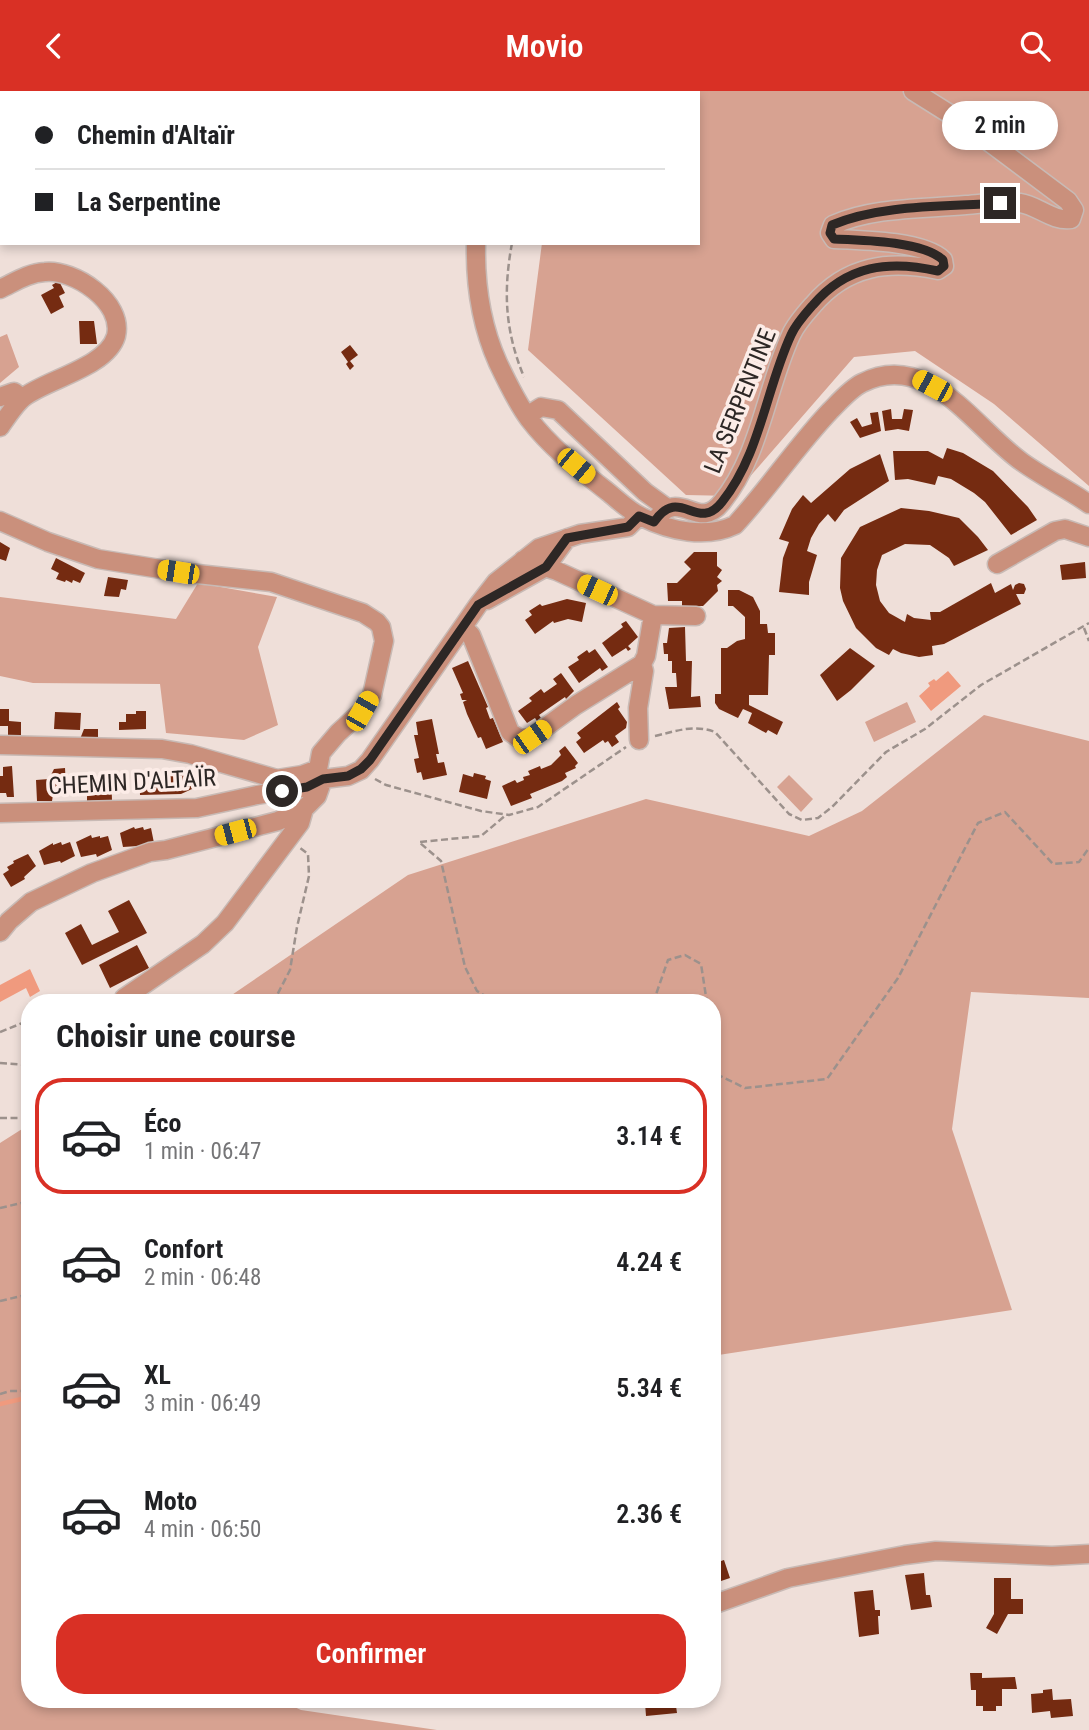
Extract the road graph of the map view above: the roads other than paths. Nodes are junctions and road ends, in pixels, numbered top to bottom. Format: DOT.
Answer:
graph roads {
  1 [pos="912,91"];
  2 [pos="476,245"];
  3 [pos="0,289"];
  4 [pos="0,397"];
  5 [pos="22,398"];
  6 [pos="527,416"];
  7 [pos="0,426"];
  8 [pos="1089,504"];
  9 [pos="667,507"];
  10 [pos="647,519"];
  11 [pos="0,521"];
  12 [pos="1089,537"];
  13 [pos="567,538"];
  14 [pos="523,560"];
  15 [pos="997,564"];
  16 [pos="546,567"];
  17 [pos="478,605"];
  18 [pos="653,615"];
  19 [pos="696,616"];
  20 [pos="463,627"];
  21 [pos="642,664"];
  22 [pos="639,740"];
  23 [pos="0,745"];
  24 [pos="261,774"];
  25 [pos="316,778"];
  26 [pos="257,795"];
  27 [pos="304,810"];
  28 [pos="0,813"];
  29 [pos="0,932"];
  30 [pos="130,994"];
  31 [pos="1089,1554"];
  32 [pos="721,1602"];
  1 -- 9 [label="street, LA SERPENTINE"];
  2 -- 6 [label="street"];
  3 -- 5 [label="street"];
  4 -- 5 [label="street"];
  5 -- 7 [label="street"];
  6 -- 9 [label="street"];
  6 -- 10 [label="street"];
  8 -- 10 [label="street"];
  9 -- 10 [label="street"];
  10 -- 13 [label="street"];
  11 -- 25 [label="street"];
  12 -- 15 [label="street"];
  13 -- 14 [label="street"];
  13 -- 16 [label="street"];
  14 -- 16 [label="street"];
  14 -- 17 [label="street"];
  16 -- 17 [label="street"];
  16 -- 18 [label="street"];
  17 -- 20 [label="street"];
  18 -- 19 [label="street"];
  18 -- 21 [label="street"];
  20 -- 21 [label="street"];
  20 -- 25 [label="street"];
  21 -- 22 [label="street"];
  23 -- 24 [label="street"];
  24 -- 25 [label="street"];
  24 -- 26 [label="street"];
  25 -- 26 [label="street, CHEMIN D'ALTAÏR"];
  25 -- 27 [label="street"];
  26 -- 28 [label="street, CHEMIN D'ALTAÏR"];
  27 -- 29 [label="street"];
  27 -- 30 [label="street"];
  31 -- 32 [label="street"];
}
